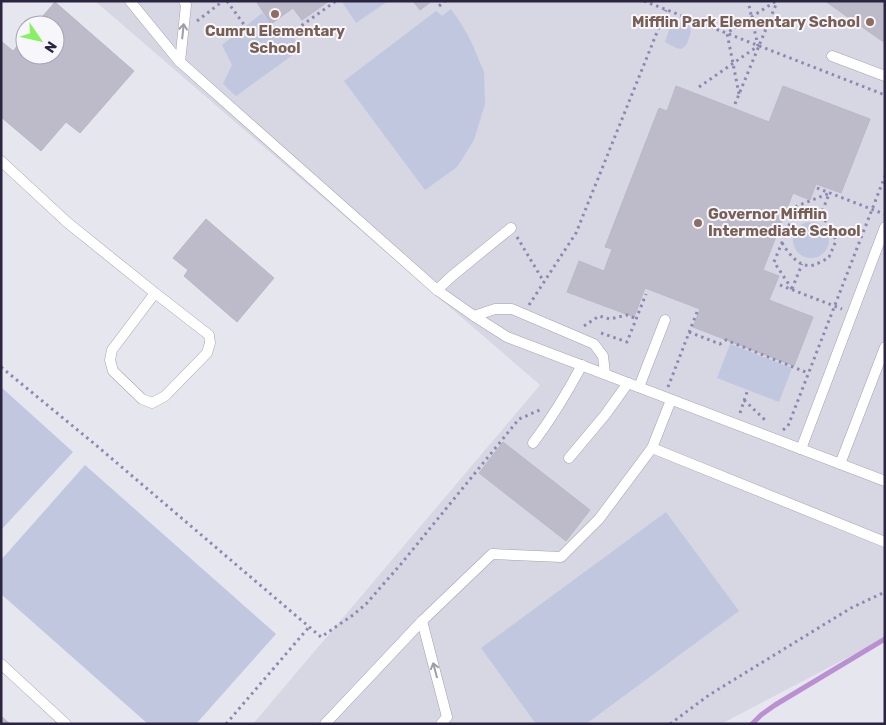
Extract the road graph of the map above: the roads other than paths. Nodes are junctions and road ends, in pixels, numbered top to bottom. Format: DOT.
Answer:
graph roads {
  1 [pos="130,1"];
  2 [pos="184,1"];
  3 [pos="832,56"];
  4 [pos="180,62"];
  5 [pos="885,76"];
  6 [pos="1,161"];
  7 [pos="885,227"];
  8 [pos="511,228"];
  9 [pos="437,290"];
  10 [pos="155,294"];
  11 [pos="474,316"];
  12 [pos="665,320"];
  13 [pos="885,347"];
  14 [pos="582,366"];
  15 [pos="605,374"];
  16 [pos="628,383"];
  17 [pos="639,388"];
  18 [pos="671,400"];
  19 [pos="533,443"];
  20 [pos="652,448"];
  21 [pos="801,449"];
  22 [pos="569,458"];
  23 [pos="840,464"];
  24 [pos="884,478"];
  25 [pos="885,542"];
  26 [pos="422,621"];
  27 [pos="1,664"];
  28 [pos="444,720"];
  29 [pos="66,724"];
  30 [pos="325,724"];
  1 -- 4 [label="lane"];
  4 -- 2 [label="lane, one-way"];
  3 -- 5 [label="lane"];
  4 -- 9 [label="lane"];
  6 -- 10 [label="lane"];
  7 -- 21 [label="lane"];
  8 -- 9 [label="lane"];
  9 -- 11 [label="lane"];
  10 -- 10 [label="lane"];
  11 -- 14 [label="lane"];
  11 -- 15 [label="lane"];
  12 -- 17 [label="lane"];
  13 -- 23 [label="lane"];
  14 -- 15 [label="lane"];
  14 -- 19 [label="lane"];
  15 -- 16 [label="lane"];
  16 -- 17 [label="lane"];
  16 -- 22 [label="lane"];
  17 -- 18 [label="lane"];
  18 -- 20 [label="lane"];
  18 -- 21 [label="lane"];
  20 -- 25 [label="lane"];
  20 -- 26 [label="lane"];
  21 -- 23 [label="lane"];
  23 -- 24 [label="lane"];
  28 -- 26 [label="lane, one-way"];
  26 -- 30 [label="lane"];
  27 -- 29 [label="lane"];
}
